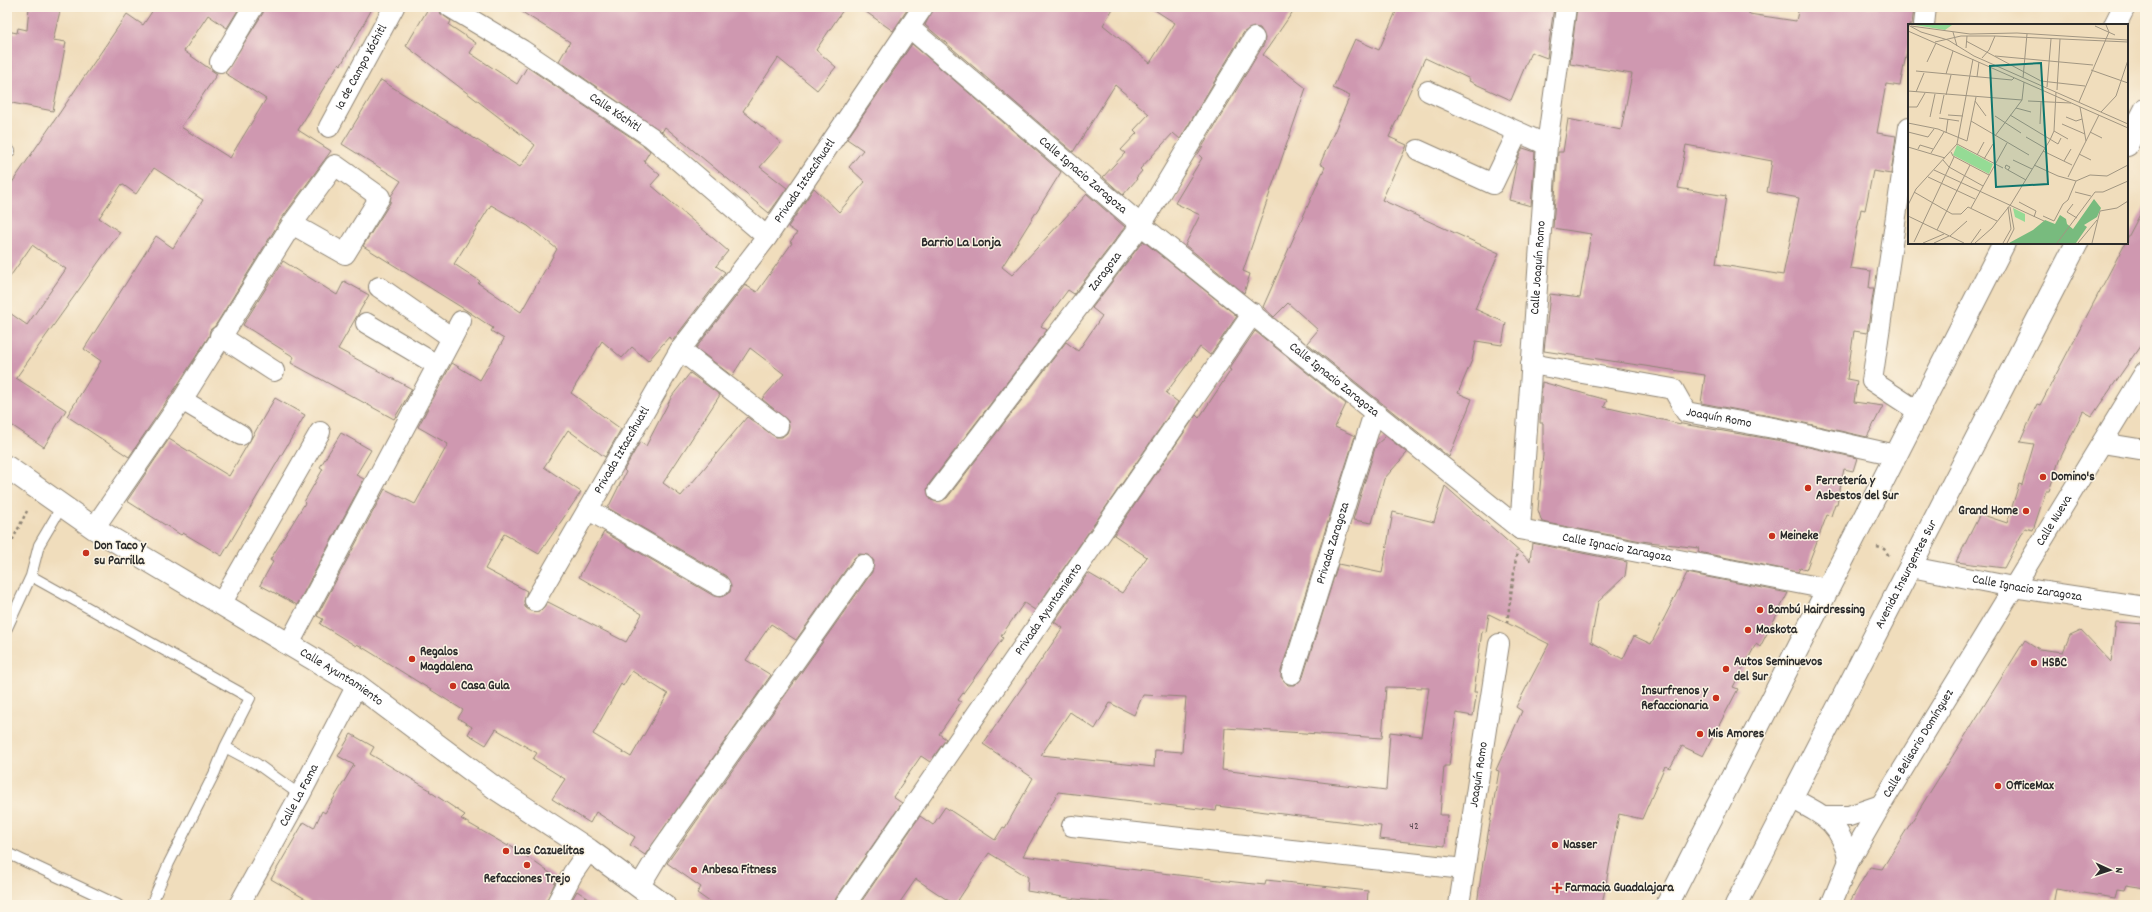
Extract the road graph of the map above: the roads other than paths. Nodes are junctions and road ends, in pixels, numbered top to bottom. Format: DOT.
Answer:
graph roads {
  1 [pos="253,7"];
  2 [pos="394,7"];
  3 [pos="450,7"];
  4 [pos="923,7"];
  5 [pos="1566,7"];
  6 [pos="1926,7"];
  7 [pos="2124,7"];
  8 [pos="1924,24"];
  9 [pos="2116,24"];
  10 [pos="910,28"];
  11 [pos="1254,38"];
  12 [pos="220,62"];
  13 [pos="1428,91"];
  14 [pos="2145,110"];
  15 [pos="329,127"];
  16 [pos="1518,132"];
  17 [pos="1908,134"];
  18 [pos="2128,143"];
  19 [pos="1547,145"];
  20 [pos="1418,150"];
  21 [pos="292,224"];
  22 [pos="1140,225"];
  23 [pos="767,237"];
  24 [pos="2003,244"];
  25 [pos="2076,244"];
  26 [pos="379,287"];
  27 [pos="1253,313"];
  28 [pos="366,323"];
  29 [pos="220,336"];
  30 [pos="680,350"];
  31 [pos="1531,364"];
  32 [pos="437,365"];
  33 [pos="274,371"];
  34 [pos="2145,372"];
  35 [pos="182,400"];
  36 [pos="1919,412"];
  37 [pos="1374,413"];
  38 [pos="778,426"];
  39 [pos="320,432"];
  40 [pos="241,435"];
  41 [pos="2102,443"];
  42 [pos="2145,450"];
  43 [pos="1896,455"];
  44 [pos="7,467"];
  45 [pos="938,491"];
  46 [pos="62,506"];
  47 [pos="589,510"];
  48 [pos="94,528"];
  49 [pos="1520,529"];
  50 [pos="862,565"];
  51 [pos="1908,572"];
  52 [pos="31,576"];
  53 [pos="720,586"];
  54 [pos="2013,587"];
  55 [pos="1828,589"];
  56 [pos="535,601"];
  57 [pos="221,604"];
  58 [pos="2145,607"];
  59 [pos="7,628"];
  60 [pos="1503,635"];
  61 [pos="289,644"];
  62 [pos="1292,674"];
  63 [pos="356,685"];
  64 [pos="225,747"];
  65 [pos="300,795"];
  66 [pos="1791,798"];
  67 [pos="1881,804"];
  68 [pos="1824,816"];
  69 [pos="1072,826"];
  70 [pos="589,850"];
  71 [pos="7,853"];
  72 [pos="1849,861"];
  73 [pos="1464,869"];
  74 [pos="638,887"];
  75 [pos="118,905"];
  76 [pos="151,905"];
  77 [pos="239,905"];
  78 [pos="556,905"];
  79 [pos="664,905"];
  80 [pos="845,905"];
  81 [pos="1459,905"];
  82 [pos="1667,905"];
  83 [pos="1736,905"];
  84 [pos="1831,905"];
  1 -- 12 [label="street"];
  2 -- 15 [label="street, 1a de Campo Xóchitl"];
  3 -- 23 [label="street, Calle Xóchitl"];
  4 -- 10 [label="street, Privada Iztaccíhuatl"];
  5 -- 19 [label="street, Calle Joaquín Romo"];
  6 -- 8 [label="street"];
  7 -- 9 [label="main road"];
  10 -- 22 [label="street, Calle Ignacio Zaragoza"];
  10 -- 23 [label="street, Privada Iztaccíhuatl"];
  11 -- 22 [label="street, Zaragoza"];
  13 -- 16 [label="street"];
  14 -- 18 [label="main road"];
  16 -- 19 [label="street"];
  16 -- 20 [label="street"];
  17 -- 36 [label="street"];
  19 -- 31 [label="street, Calle Joaquín Romo"];
  21 -- 21 [label="street"];
  21 -- 29 [label="street"];
  22 -- 27 [label="street, Calle Ignacio Zaragoza"];
  22 -- 45 [label="street, Zaragoza"];
  23 -- 30 [label="street, Privada Iztaccíhuatl"];
  24 -- 36 [label="main road"];
  25 -- 51 [label="main road, Avenida Insurgentes Sur"];
  26 -- 32 [label="street"];
  27 -- 37 [label="street, Calle Ignacio Zaragoza"];
  27 -- 80 [label="street, Privada Ayuntamiento"];
  28 -- 32 [label="street"];
  29 -- 33 [label="street"];
  29 -- 35 [label="street"];
  30 -- 38 [label="street"];
  30 -- 47 [label="street, Privada Iztaccíhuatl"];
  31 -- 43 [label="street, Joaquín Romo"];
  31 -- 49 [label="street, Calle Joaquín Romo"];
  32 -- 61 [label="street"];
  34 -- 41 [label="street, Calle Nueva"];
  35 -- 40 [label="street"];
  35 -- 48 [label="street"];
  36 -- 43 [label="main road"];
  37 -- 49 [label="street, Calle Ignacio Zaragoza"];
  37 -- 62 [label="street, Privada Zaragoza"];
  39 -- 57 [label="street"];
  41 -- 42 [label="street"];
  41 -- 54 [label="street, Calle Nueva"];
  43 -- 55 [label="main road"];
  44 -- 46 [label="main road, Calle Ayuntamiento"];
  46 -- 48 [label="main road, Calle Ayuntamiento"];
  46 -- 52 [label="lane"];
  47 -- 53 [label="street, Privada Iztaccíhuatl"];
  47 -- 56 [label="street, Privada Iztaccíhuatl"];
  48 -- 57 [label="main road, Calle Ayuntamiento"];
  49 -- 55 [label="street, Calle Ignacio Zaragoza"];
  50 -- 74 [label="street"];
  51 -- 54 [label="street, Calle Ignacio Zaragoza"];
  51 -- 66 [label="main road, Avenida Insurgentes Sur"];
  52 -- 59 [label="lane"];
  52 -- 64 [label="lane"];
  54 -- 58 [label="street, Calle Ignacio Zaragoza"];
  54 -- 67 [label="street, Calle Belisario Domínguez"];
  55 -- 82 [label="main road"];
  57 -- 61 [label="main road, Calle Ayuntamiento"];
  60 -- 73 [label="street, Joaquín Romo"];
  61 -- 63 [label="main road, Calle Ayuntamiento"];
  63 -- 65 [label="street, Calle La Fama"];
  63 -- 70 [label="main road, Calle Ayuntamiento"];
  64 -- 65 [label="lane"];
  64 -- 76 [label="lane"];
  65 -- 77 [label="street, Calle La Fama"];
  66 -- 68 [label="street"];
  66 -- 83 [label="main road, Avenida Insurgentes Sur"];
  67 -- 68 [label="street"];
  67 -- 72 [label="street, Calle Belisario Domínguez"];
  68 -- 72 [label="street"];
  69 -- 73 [label="street"];
  70 -- 74 [label="main road, Calle Ayuntamiento"];
  70 -- 78 [label="street"];
  71 -- 75 [label="lane"];
  72 -- 84 [label="street, Calle Belisario Domínguez"];
  73 -- 81 [label="street, Joaquín Romo"];
  74 -- 79 [label="main road, Calle Ayuntamiento"];
}
